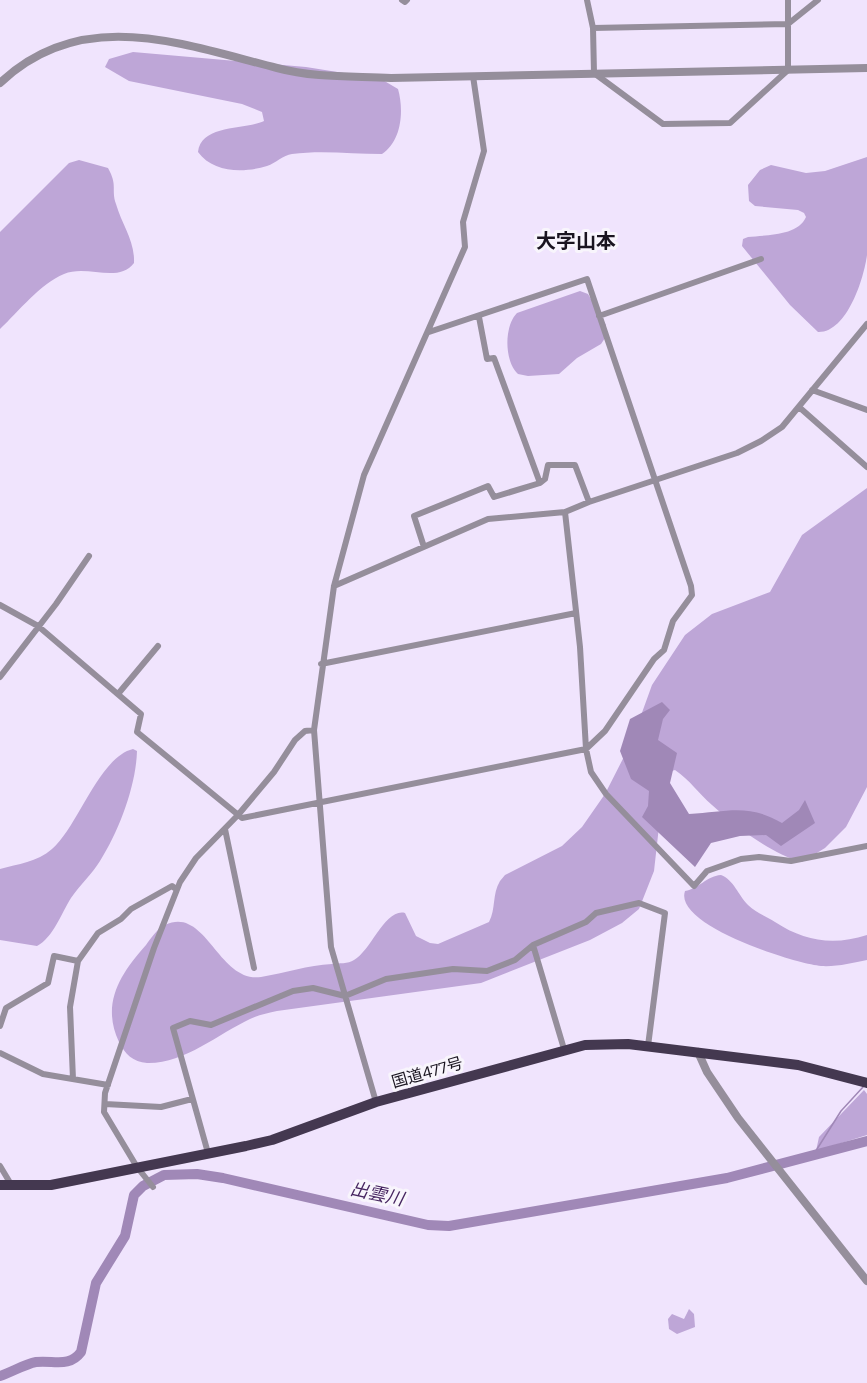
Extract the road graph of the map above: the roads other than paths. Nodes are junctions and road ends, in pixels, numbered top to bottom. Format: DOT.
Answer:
graph roads {
  1 [pos="586,0"];
  2 [pos="788,0"];
  3 [pos="818,0"];
  4 [pos="788,24"];
  5 [pos="593,28"];
  6 [pos="867,68"];
  7 [pos="788,70"];
  8 [pos="594,74"];
  9 [pos="473,76"];
  10 [pos="0,83"];
  11 [pos="761,259"];
  12 [pos="599,316"];
  13 [pos="479,317"];
  14 [pos="866,327"];
  15 [pos="429,332"];
  16 [pos="812,390"];
  17 [pos="799,407"];
  18 [pos="867,410"];
  19 [pos="867,455"];
  20 [pos="866,465"];
  21 [pos="655,479"];
  22 [pos="540,483"];
  23 [pos="589,502"];
  24 [pos="565,512"];
  25 [pos="424,547"];
  26 [pos="89,556"];
  27 [pos="334,586"];
  28 [pos="0,606"];
  29 [pos="576,614"];
  30 [pos="38,626"];
  31 [pos="158,646"];
  32 [pos="321,664"];
  33 [pos="0,677"];
  34 [pos="118,694"];
  35 [pos="314,730"];
  36 [pos="586,749"];
  37 [pos="320,802"];
  38 [pos="238,815"];
  39 [pos="225,829"];
  40 [pos="867,846"];
  41 [pos="176,889"];
  42 [pos="533,945"];
  43 [pos="78,961"];
  44 [pos="254,968"];
  45 [pos="345,996"];
  46 [pos="0,1026"];
  47 [pos="648,1046"];
  48 [pos="564,1049"];
  49 [pos="698,1052"];
  50 [pos="0,1053"];
  51 [pos="73,1079"];
  52 [pos="864,1082"];
  53 [pos="108,1085"];
  54 [pos="192,1099"];
  55 [pos="376,1102"];
  56 [pos="105,1104"];
  57 [pos="208,1152"];
  58 [pos="0,1166"];
  59 [pos="141,1171"];
  60 [pos="0,1185"];
  61 [pos="12,1186"];
  62 [pos="153,1187"];
  63 [pos="867,1281"];
  1 -- 5 [label="street"];
  2 -- 4 [label="street"];
  3 -- 4 [label="street"];
  4 -- 5 [label="street"];
  4 -- 7 [label="street"];
  5 -- 8 [label="street"];
  6 -- 7 [label="street"];
  7 -- 8 [label="street"];
  7 -- 8 [label="street"];
  8 -- 9 [label="street"];
  9 -- 10 [label="street"];
  9 -- 15 [label="street"];
  11 -- 12 [label="street"];
  12 -- 13 [label="street"];
  12 -- 21 [label="street"];
  13 -- 15 [label="street"];
  13 -- 22 [label="street"];
  14 -- 16 [label="street"];
  15 -- 27 [label="street"];
  16 -- 17 [label="street"];
  16 -- 18 [label="street"];
  17 -- 20 [label="street"];
  17 -- 21 [label="street"];
  19 -- 20 [label="street"];
  21 -- 23 [label="street"];
  21 -- 36 [label="street"];
  22 -- 23 [label="street"];
  22 -- 25 [label="street"];
  23 -- 24 [label="street"];
  24 -- 25 [label="street"];
  24 -- 29 [label="street"];
  25 -- 27 [label="street"];
  26 -- 30 [label="street"];
  27 -- 32 [label="street"];
  28 -- 30 [label="street"];
  29 -- 32 [label="street"];
  29 -- 36 [label="street"];
  30 -- 33 [label="street"];
  30 -- 34 [label="street"];
  31 -- 34 [label="street"];
  32 -- 35 [label="street"];
  34 -- 38 [label="street"];
  35 -- 37 [label="street"];
  35 -- 38 [label="street"];
  36 -- 37 [label="street"];
  36 -- 40 [label="street"];
  37 -- 38 [label="street"];
  37 -- 45 [label="street"];
  38 -- 39 [label="street"];
  39 -- 41 [label="street"];
  39 -- 44 [label="street"];
  41 -- 43 [label="street"];
  41 -- 53 [label="street"];
  42 -- 45 [label="street"];
  42 -- 47 [label="street"];
  42 -- 48 [label="street"];
  43 -- 46 [label="street"];
  43 -- 51 [label="street"];
  45 -- 54 [label="street"];
  45 -- 55 [label="street"];
  47 -- 48 [label="highway, 国道477号"];
  47 -- 49 [label="highway, 国道477号"];
  48 -- 55 [label="highway, 国道477号"];
  49 -- 52 [label="highway, 国道477号"];
  49 -- 63 [label="street"];
  50 -- 51 [label="street"];
  51 -- 53 [label="street"];
  53 -- 56 [label="street"];
  54 -- 56 [label="street"];
  54 -- 57 [label="street"];
  55 -- 57 [label="highway, 国道477号"];
  56 -- 59 [label="street"];
  57 -- 59 [label="highway, 国道477号"];
  58 -- 61 [label="street"];
  59 -- 61 [label="highway, 国道477号"];
  59 -- 62 [label="street"];
  60 -- 61 [label="highway, 国道477号"];
}
